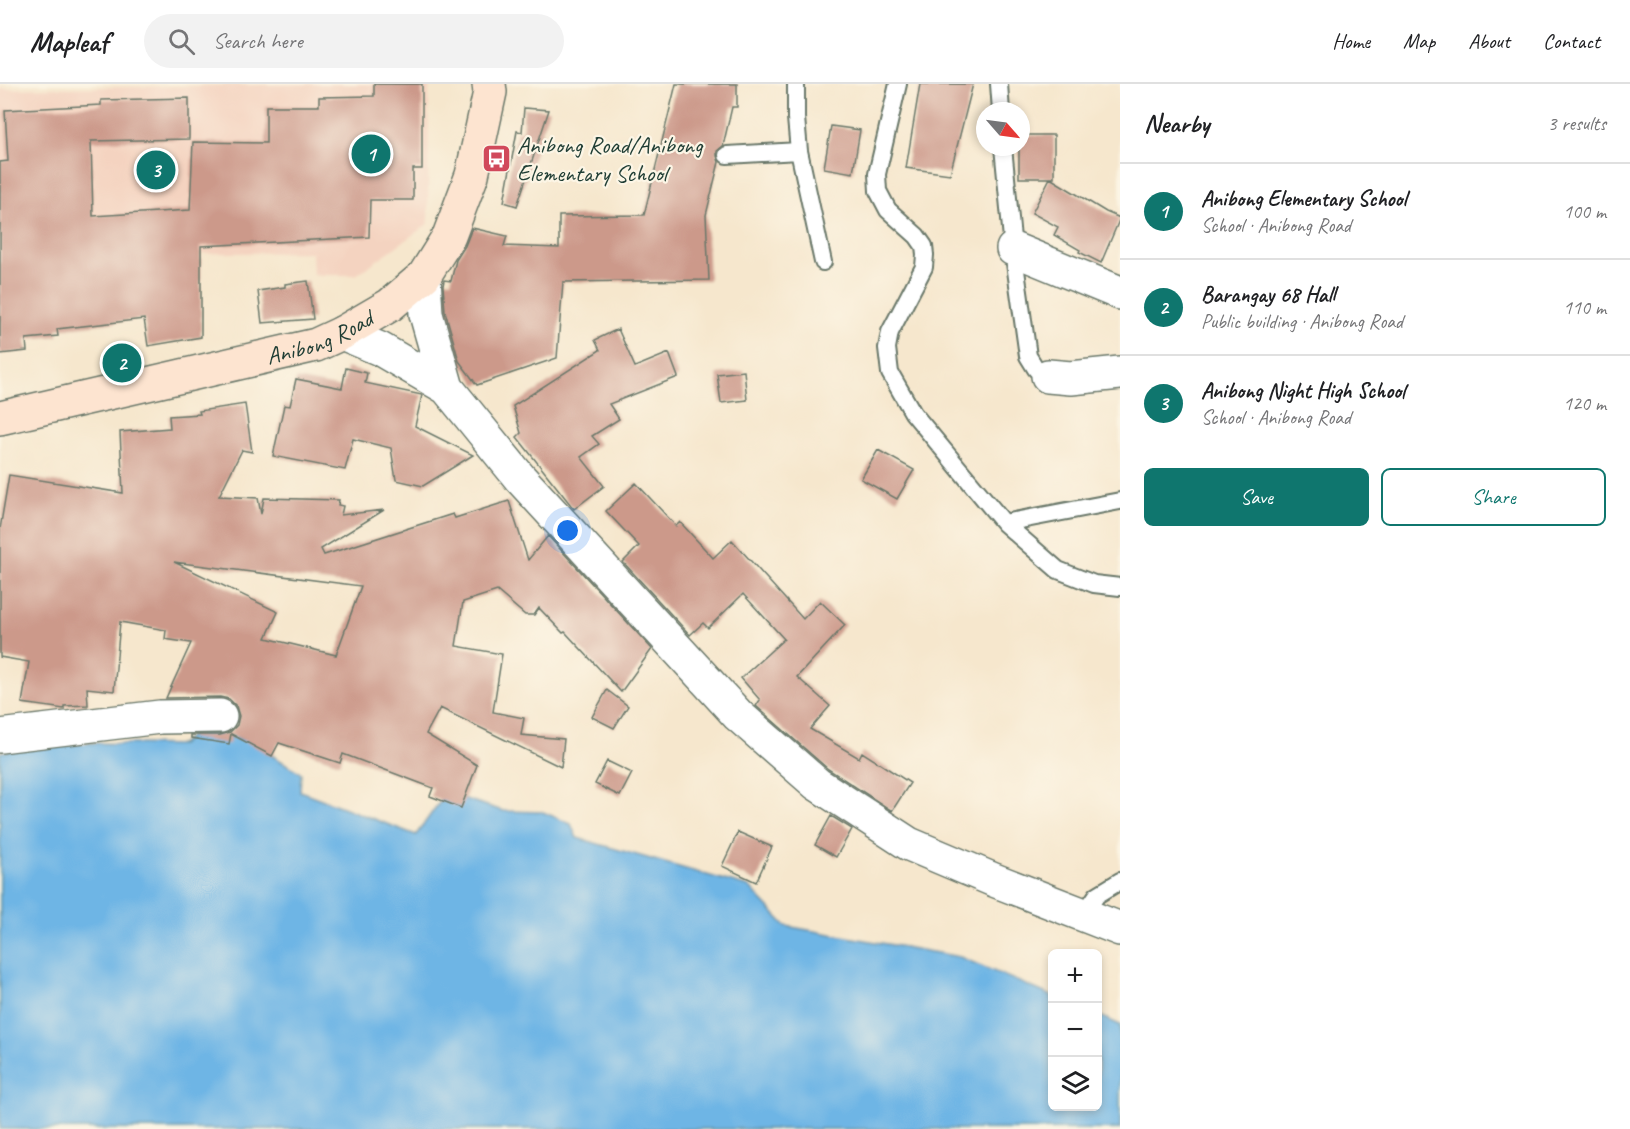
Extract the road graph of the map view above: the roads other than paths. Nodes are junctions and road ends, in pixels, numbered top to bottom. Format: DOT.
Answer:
graph roads {
  1 [pos="489,84"];
  2 [pos="796,84"];
  3 [pos="898,84"];
  4 [pos="999,84"];
  5 [pos="1000,102"];
  6 [pos="800,151"];
  7 [pos="727,155"];
  8 [pos="1004,156"];
  9 [pos="1013,249"];
  10 [pos="823,262"];
  11 [pos="424,276"];
  12 [pos="1120,293"];
  13 [pos="342,333"];
  14 [pos="1120,373"];
  15 [pos="1048,376"];
  16 [pos="447,388"];
  17 [pos="0,418"];
  18 [pos="1120,501"];
  19 [pos="1004,524"];
  20 [pos="1120,587"];
  21 [pos="220,716"];
  22 [pos="0,736"];
  23 [pos="1120,881"];
  24 [pos="1083,915"];
  25 [pos="1120,929"];
  1 -- 11 [label="main road, Anibong Road"];
  2 -- 6 [label="lane"];
  3 -- 19 [label="lane"];
  4 -- 5 [label="lane"];
  6 -- 7 [label="lane"];
  6 -- 10 [label="lane"];
  8 -- 9 [label="lane"];
  9 -- 12 [label="street"];
  9 -- 15 [label="lane"];
  11 -- 13 [label="main road, Anibong Road"];
  11 -- 16 [label="street"];
  13 -- 16 [label="street"];
  13 -- 17 [label="main road, Anibong Road"];
  14 -- 15 [label="street"];
  16 -- 24 [label="street"];
  18 -- 19 [label="lane"];
  19 -- 20 [label="lane"];
  21 -- 22 [label="street"];
  23 -- 24 [label="lane"];
  24 -- 25 [label="street"];
}
